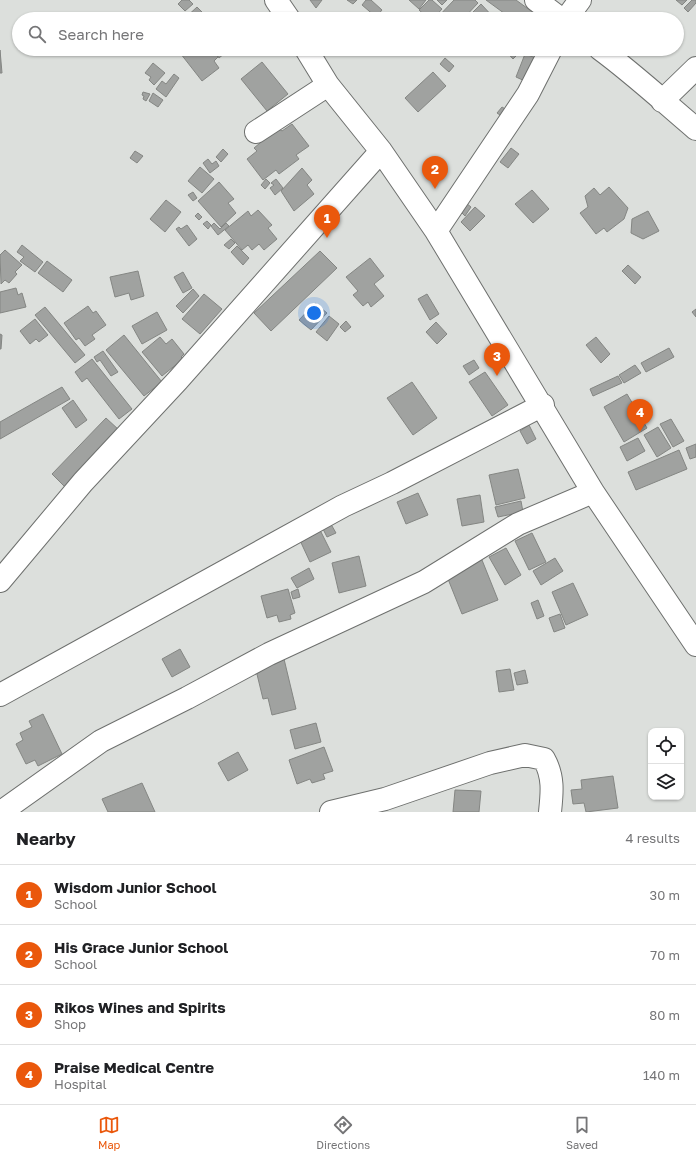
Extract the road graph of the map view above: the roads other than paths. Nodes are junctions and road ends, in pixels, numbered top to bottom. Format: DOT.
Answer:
graph roads {
  1 [pos="276,0"];
  2 [pos="536,0"];
  3 [pos="580,0"];
  4 [pos="284,12"];
  5 [pos="552,12"];
  6 [pos="571,12"];
  7 [pos="310,56"];
  8 [pos="547,56"];
  9 [pos="610,56"];
  10 [pos="696,68"];
  11 [pos="328,85"];
  12 [pos="662,101"];
  13 [pos="696,129"];
  14 [pos="256,132"];
  15 [pos="381,151"];
  16 [pos="436,231"];
  17 [pos="542,405"];
  18 [pos="593,492"];
  19 [pos="0,581"];
  20 [pos="696,645"];
  21 [pos="0,695"];
  22 [pos="385,805"];
  23 [pos="0,812"];
  24 [pos="332,812"];
  25 [pos="550,812"];
  1 -- 4 [label="street"];
  2 -- 5 [label="street"];
  3 -- 6 [label="street"];
  7 -- 11 [label="street"];
  8 -- 16 [label="street"];
  9 -- 12 [label="street"];
  10 -- 12 [label="street"];
  11 -- 14 [label="street"];
  11 -- 15 [label="street"];
  12 -- 13 [label="street"];
  15 -- 16 [label="street"];
  15 -- 19 [label="street"];
  16 -- 17 [label="street"];
  17 -- 18 [label="street"];
  17 -- 21 [label="street"];
  18 -- 20 [label="street"];
  18 -- 23 [label="street"];
  22 -- 24 [label="street"];
  22 -- 25 [label="street"];
}
